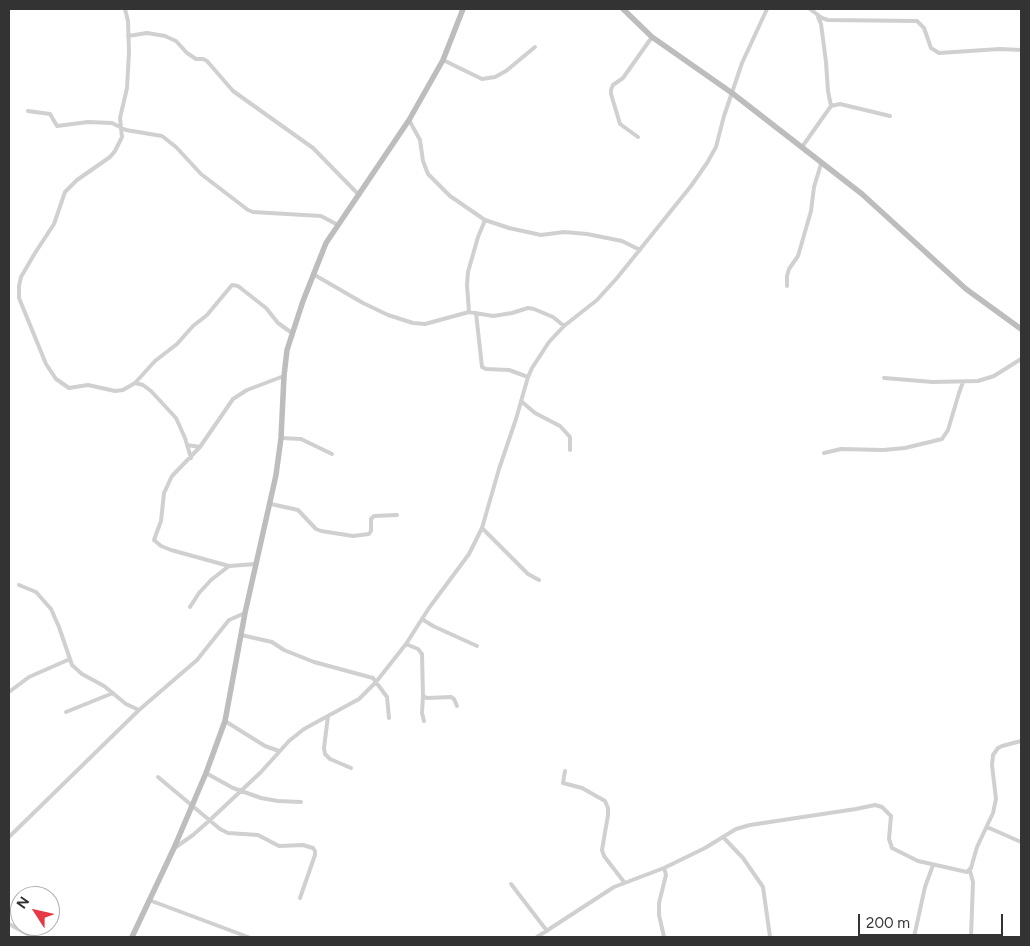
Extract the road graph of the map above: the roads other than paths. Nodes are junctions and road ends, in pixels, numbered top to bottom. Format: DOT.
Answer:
graph roads {
  1 [pos="125,9"];
  2 [pos="463,9"];
  3 [pos="623,9"];
  4 [pos="767,9"];
  5 [pos="810,9"];
  6 [pos="816,14"];
  7 [pos="128,36"];
  8 [pos="652,37"];
  9 [pos="535,47"];
  10 [pos="1021,50"];
  11 [pos="443,60"];
  12 [pos="732,93"];
  13 [pos="831,106"];
  14 [pos="28,111"];
  15 [pos="890,116"];
  16 [pos="408,120"];
  17 [pos="122,128"];
  18 [pos="638,137"];
  19 [pos="802,147"];
  20 [pos="821,164"];
  21 [pos="359,195"];
  22 [pos="485,220"];
  23 [pos="338,225"];
  24 [pos="640,250"];
  25 [pos="313,274"];
  26 [pos="787,286"];
  27 [pos="469,312"];
  28 [pos="476,313"];
  29 [pos="564,326"];
  30 [pos="1021,329"];
  31 [pos="292,333"];
  32 [pos="1021,359"];
  33 [pos="140,376"];
  34 [pos="284,376"];
  35 [pos="528,377"];
  36 [pos="884,378"];
  37 [pos="963,382"];
  38 [pos="135,383"];
  39 [pos="142,385"];
  40 [pos="521,400"];
  41 [pos="281,438"];
  42 [pos="187,445"];
  43 [pos="200,447"];
  44 [pos="570,450"];
  45 [pos="824,453"];
  46 [pos="332,454"];
  47 [pos="191,458"];
  48 [pos="271,504"];
  49 [pos="397,515"];
  50 [pos="482,528"];
  51 [pos="256,564"];
  52 [pos="229,566"];
  53 [pos="539,580"];
  54 [pos="18,585"];
  55 [pos="190,607"];
  56 [pos="245,612"];
  57 [pos="422,619"];
  58 [pos="241,635"];
  59 [pos="406,644"];
  60 [pos="477,646"];
  61 [pos="70,659"];
  62 [pos="376,682"];
  63 [pos="9,692"];
  64 [pos="113,693"];
  65 [pos="423,696"];
  66 [pos="457,706"];
  67 [pos="139,710"];
  68 [pos="66,712"];
  69 [pos="328,716"];
  70 [pos="389,718"];
  71 [pos="225,720"];
  72 [pos="424,721"];
  73 [pos="1021,741"];
  74 [pos="279,751"];
  75 [pos="351,768"];
  76 [pos="564,771"];
  77 [pos="206,773"];
  78 [pos="158,777"];
  79 [pos="242,790"];
  80 [pos="301,802"];
  81 [pos="192,804"];
  82 [pos="210,820"];
  83 [pos="987,827"];
  84 [pos="9,837"];
  85 [pos="723,837"];
  86 [pos="1021,842"];
  87 [pos="174,848"];
  88 [pos="933,865"];
  89 [pos="664,868"];
  90 [pos="970,871"];
  91 [pos="624,882"];
  92 [pos="511,884"];
  93 [pos="300,898"];
  94 [pos="149,900"];
  95 [pos="9,924"];
  96 [pos="547,931"];
  97 [pos="236,936"];
  98 [pos="33,937"];
  99 [pos="132,937"];
  100 [pos="248,937"];
  101 [pos="537,937"];
  102 [pos="664,937"];
  103 [pos="770,937"];
  104 [pos="776,937"];
  105 [pos="914,937"];
  106 [pos="971,937"];
  1 -- 7 [label="street"];
  2 -- 11 [label="street"];
  3 -- 8 [label="street"];
  4 -- 12 [label="street"];
  5 -- 6 [label="street"];
  6 -- 10 [label="street"];
  6 -- 13 [label="street"];
  7 -- 17 [label="street"];
  7 -- 21 [label="street"];
  8 -- 12 [label="street"];
  8 -- 18 [label="street"];
  9 -- 11 [label="street"];
  11 -- 16 [label="street"];
  12 -- 19 [label="street"];
  12 -- 24 [label="street"];
  13 -- 15 [label="street"];
  13 -- 19 [label="street"];
  14 -- 17 [label="street"];
  16 -- 21 [label="street"];
  16 -- 22 [label="street"];
  17 -- 23 [label="street"];
  17 -- 38 [label="street"];
  19 -- 20 [label="street"];
  20 -- 26 [label="street"];
  20 -- 30 [label="street"];
  21 -- 23 [label="street"];
  22 -- 24 [label="street"];
  22 -- 27 [label="street"];
  23 -- 25 [label="street"];
  24 -- 29 [label="street"];
  25 -- 27 [label="street"];
  25 -- 31 [label="street"];
  27 -- 28 [label="street"];
  28 -- 29 [label="street"];
  28 -- 35 [label="street"];
  29 -- 35 [label="street"];
  31 -- 33 [label="street"];
  31 -- 34 [label="street"];
  32 -- 37 [label="street"];
  33 -- 38 [label="street"];
  33 -- 39 [label="street"];
  34 -- 41 [label="street"];
  34 -- 43 [label="street"];
  35 -- 40 [label="street"];
  36 -- 37 [label="street"];
  37 -- 45 [label="street"];
  38 -- 39 [label="street"];
  39 -- 42 [label="street"];
  40 -- 44 [label="street"];
  40 -- 50 [label="street"];
  41 -- 46 [label="street"];
  41 -- 48 [label="street"];
  42 -- 43 [label="street"];
  42 -- 47 [label="street"];
  43 -- 47 [label="street"];
  47 -- 52 [label="street"];
  48 -- 49 [label="street"];
  48 -- 51 [label="street"];
  50 -- 53 [label="street"];
  50 -- 57 [label="street"];
  51 -- 52 [label="street"];
  51 -- 56 [label="street"];
  52 -- 55 [label="street"];
  54 -- 61 [label="street"];
  56 -- 58 [label="street"];
  56 -- 67 [label="street"];
  57 -- 59 [label="street"];
  57 -- 60 [label="street"];
  58 -- 62 [label="street"];
  58 -- 71 [label="street"];
  59 -- 62 [label="street"];
  59 -- 65 [label="street"];
  61 -- 63 [label="street"];
  61 -- 64 [label="street"];
  62 -- 69 [label="street"];
  62 -- 70 [label="street"];
  64 -- 67 [label="street"];
  64 -- 68 [label="street"];
  65 -- 66 [label="street"];
  65 -- 72 [label="street"];
  67 -- 84 [label="street"];
  69 -- 74 [label="street"];
  69 -- 75 [label="street"];
  71 -- 74 [label="street"];
  71 -- 77 [label="street"];
  73 -- 83 [label="street"];
  74 -- 79 [label="street"];
  76 -- 91 [label="street"];
  77 -- 79 [label="street"];
  77 -- 81 [label="street"];
  78 -- 81 [label="street"];
  79 -- 80 [label="street"];
  79 -- 82 [label="street"];
  81 -- 82 [label="street"];
  81 -- 87 [label="street"];
  82 -- 87 [label="street"];
  82 -- 93 [label="street"];
  83 -- 86 [label="street"];
  83 -- 90 [label="street"];
  85 -- 88 [label="street"];
  85 -- 89 [label="street"];
  85 -- 103 [label="street"];
  87 -- 94 [label="street"];
  88 -- 90 [label="street"];
  88 -- 105 [label="street"];
  89 -- 91 [label="street"];
  89 -- 102 [label="street"];
  90 -- 106 [label="street"];
  91 -- 96 [label="street"];
  92 -- 96 [label="street"];
  94 -- 97 [label="street"];
  94 -- 99 [label="street"];
  95 -- 98 [label="street"];
  96 -- 101 [label="street"];
  97 -- 100 [label="street"];
  103 -- 104 [label="street"];
}
